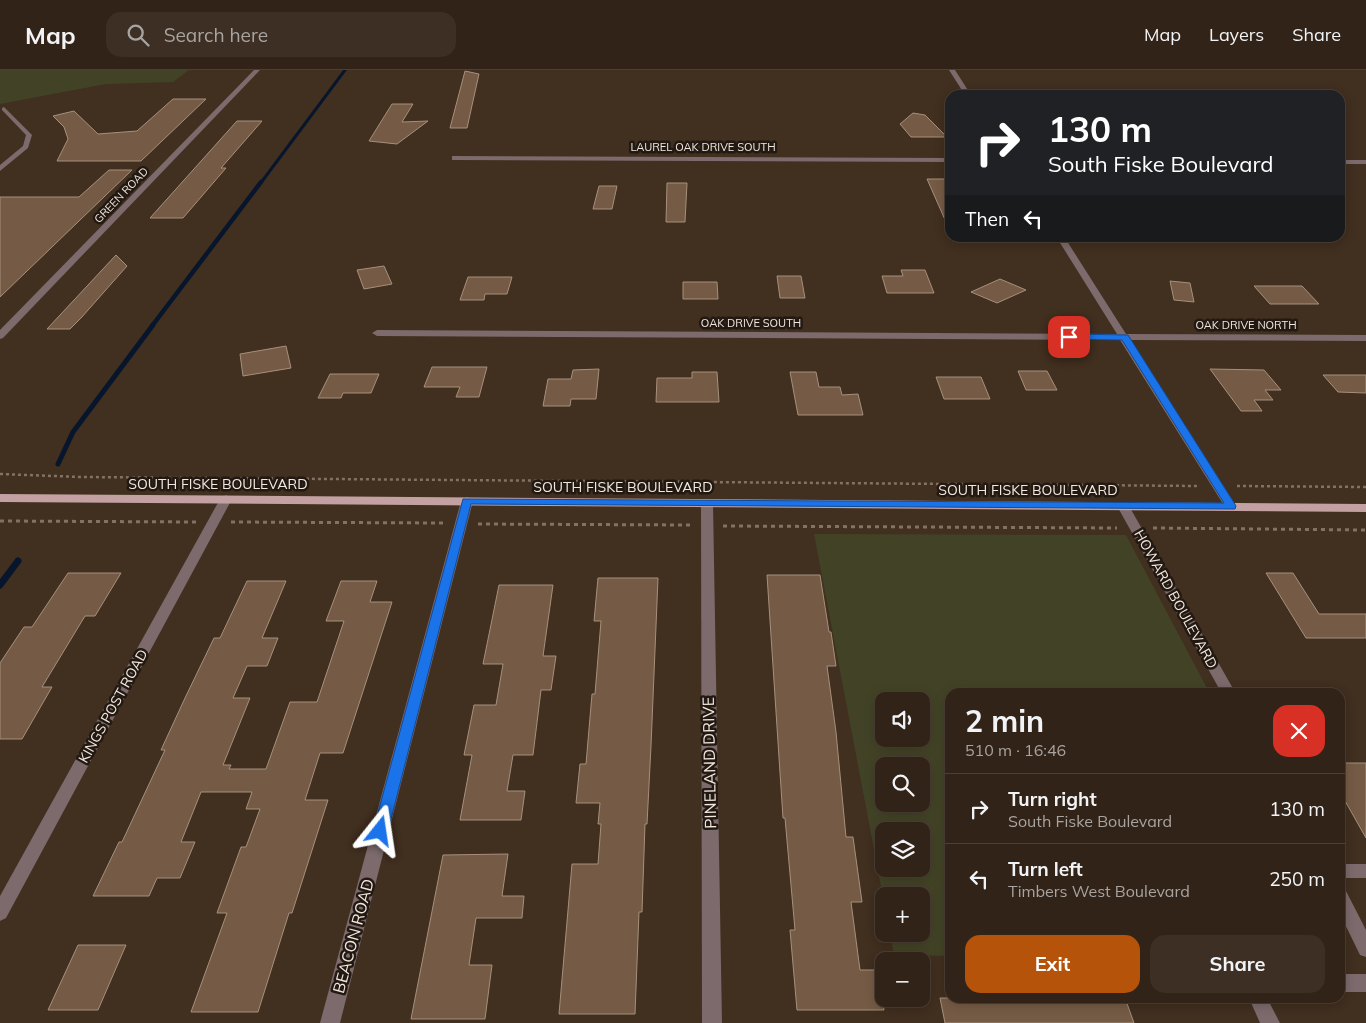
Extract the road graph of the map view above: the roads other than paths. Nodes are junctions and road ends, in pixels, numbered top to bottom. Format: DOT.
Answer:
graph roads {
  1 [pos="257,70"];
  2 [pos="952,70"];
  3 [pos="965,90"];
  4 [pos="4,109"];
  5 [pos="455,158"];
  6 [pos="945,160"];
  7 [pos="1345,162"];
  8 [pos="1366,162"];
  9 [pos="0,169"];
  10 [pos="1065,242"];
  11 [pos="377,333"];
  12 [pos="0,336"];
  13 [pos="1125,337"];
  14 [pos="1366,338"];
  15 [pos="0,498"];
  16 [pos="226,499"];
  17 [pos="467,501"];
  18 [pos="707,502"];
  19 [pos="1123,506"];
  20 [pos="1231,506"];
  21 [pos="1366,508"];
  22 [pos="1226,688"];
  23 [pos="1345,871"];
  24 [pos="1366,871"];
  25 [pos="1345,906"];
  26 [pos="0,913"];
  27 [pos="1366,949"];
  28 [pos="1345,983"];
  29 [pos="1366,983"];
  30 [pos="1260,1003"];
  31 [pos="330,1023"];
  32 [pos="712,1023"];
  33 [pos="1270,1023"];
  1 -- 12 [label="street, GREEN ROAD"];
  2 -- 3 [label="street"];
  4 -- 9 [label="street"];
  5 -- 6 [label="street, LAUREL OAK DRIVE SOUTH"];
  7 -- 8 [label="street"];
  10 -- 13 [label="street"];
  11 -- 13 [label="street, OAK DRIVE SOUTH"];
  13 -- 14 [label="street, OAK DRIVE NORTH"];
  13 -- 20 [label="street"];
  15 -- 16 [label="main road, SOUTH FISKE BOULEVARD"];
  16 -- 17 [label="main road, SOUTH FISKE BOULEVARD"];
  16 -- 26 [label="street, KINGS POST ROAD"];
  17 -- 18 [label="main road, SOUTH FISKE BOULEVARD"];
  17 -- 31 [label="street, BEACON ROAD"];
  18 -- 19 [label="main road, SOUTH FISKE BOULEVARD"];
  18 -- 32 [label="street, PINELAND DRIVE"];
  19 -- 20 [label="main road, SOUTH FISKE BOULEVARD"];
  19 -- 22 [label="street, HOWARD BOULEVARD"];
  20 -- 21 [label="main road, SOUTH FISKE BOULEVARD"];
  23 -- 24 [label="street"];
  25 -- 27 [label="street"];
  28 -- 29 [label="street"];
  30 -- 33 [label="street"];
}
